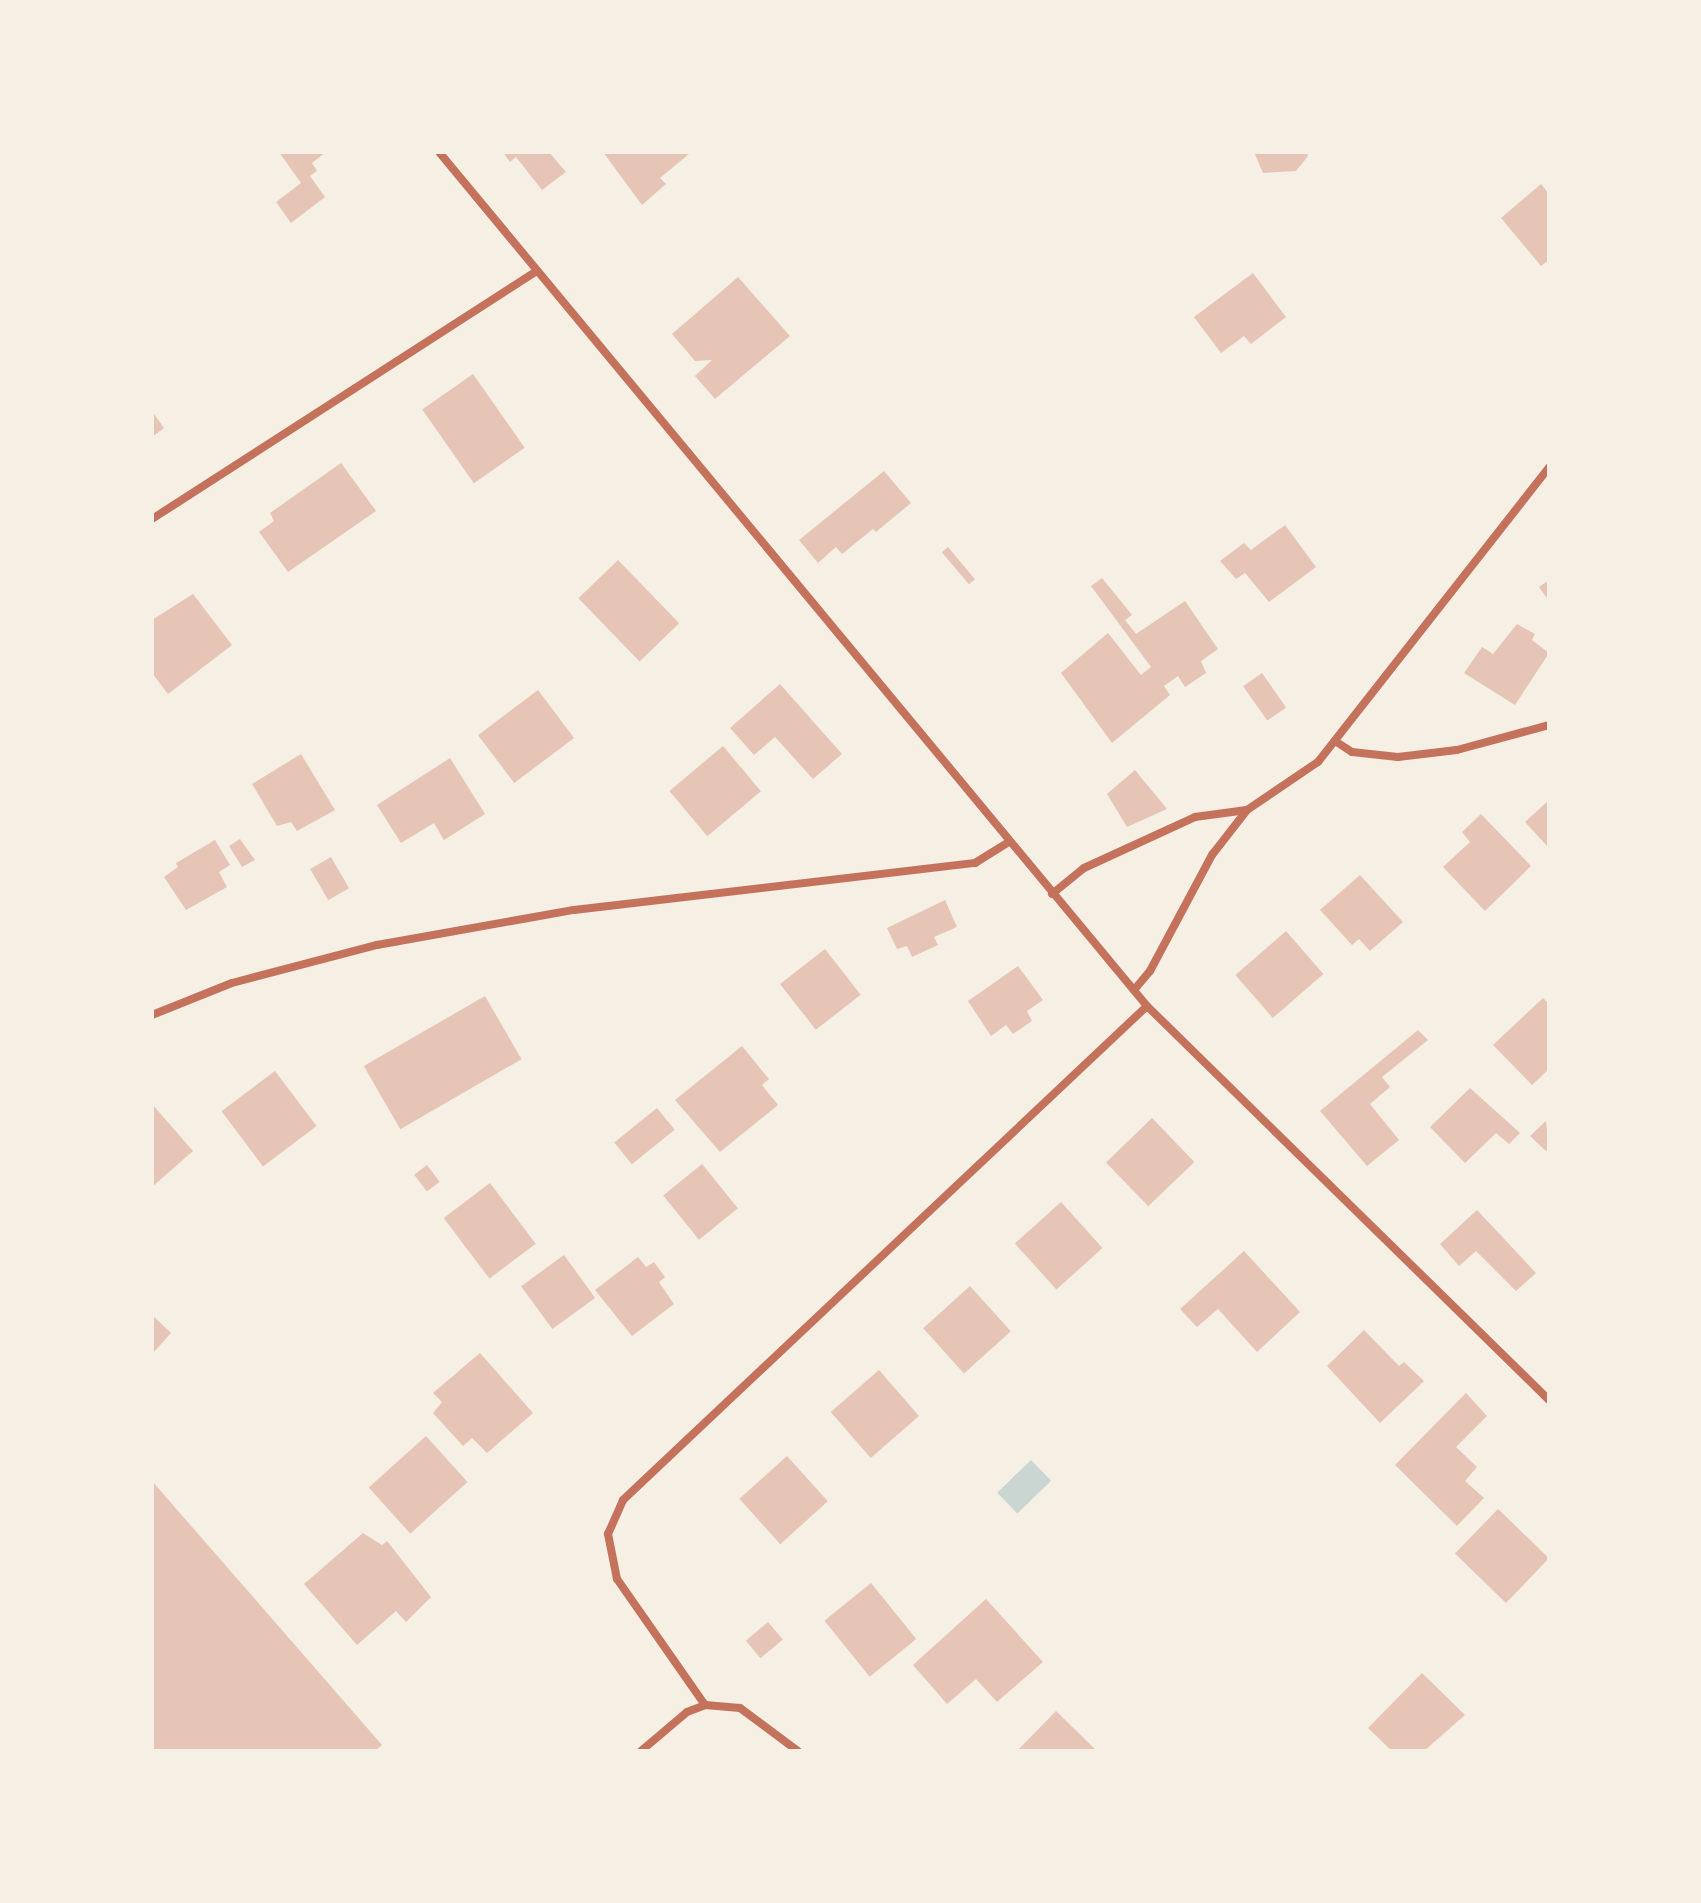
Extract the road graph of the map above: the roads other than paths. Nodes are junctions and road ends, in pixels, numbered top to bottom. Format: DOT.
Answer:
graph roads {
  1 [pos="439,152"];
  2 [pos="536,272"];
  3 [pos="1549,467"];
  4 [pos="152,519"];
  5 [pos="1549,725"];
  6 [pos="1335,741"];
  7 [pos="1247,810"];
  8 [pos="1009,842"];
  9 [pos="1052,894"];
  10 [pos="1134,990"];
  11 [pos="1147,1006"];
  12 [pos="152,1015"];
  13 [pos="1549,1400"];
  14 [pos="705,1705"];
  15 [pos="641,1751"];
  16 [pos="798,1751"];
  1 -- 2 [label="street"];
  2 -- 4 [label="street"];
  2 -- 8 [label="street"];
  3 -- 6 [label="street"];
  5 -- 6 [label="street"];
  6 -- 7 [label="street"];
  7 -- 9 [label="street"];
  7 -- 10 [label="street"];
  8 -- 9 [label="street"];
  8 -- 12 [label="street"];
  9 -- 10 [label="street"];
  10 -- 11 [label="street"];
  11 -- 13 [label="street"];
  11 -- 14 [label="street"];
  14 -- 15 [label="street"];
  14 -- 16 [label="street"];
}
